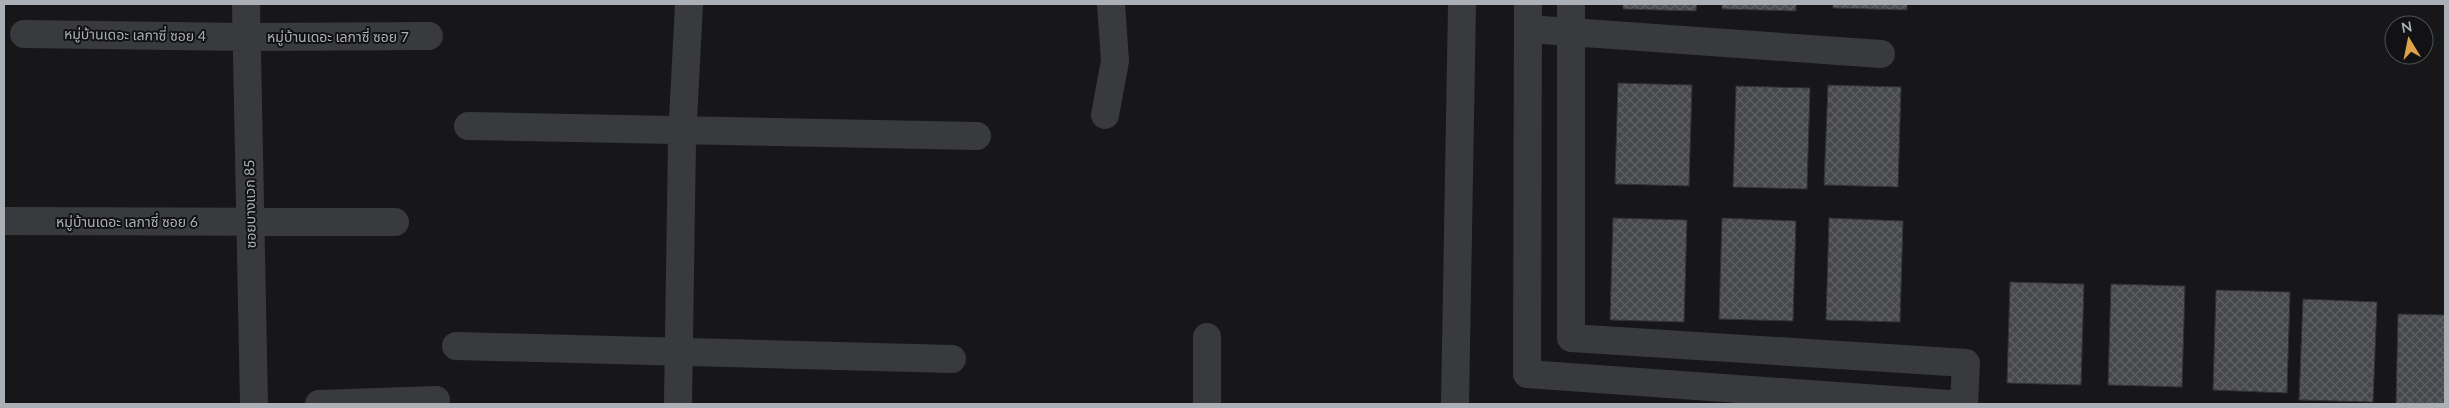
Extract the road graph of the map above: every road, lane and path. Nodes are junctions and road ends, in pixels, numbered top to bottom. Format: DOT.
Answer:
graph roads {
  1 [pos="246,4"];
  2 [pos="689,4"];
  3 [pos="1111,4"];
  4 [pos="1462,4"];
  5 [pos="1571,4"];
  6 [pos="1528,17"];
  7 [pos="1572,31"];
  8 [pos="24,34"];
  9 [pos="429,36"];
  10 [pos="246,37"];
  11 [pos="1881,54"];
  12 [pos="1105,115"];
  13 [pos="468,126"];
  14 [pos="683,130"];
  15 [pos="978,136"];
  16 [pos="4,221"];
  17 [pos="250,222"];
  18 [pos="395,222"];
  19 [pos="1207,337"];
  20 [pos="456,346"];
  21 [pos="1765,350"];
  22 [pos="679,352"];
  23 [pos="952,358"];
  24 [pos="1763,391"];
  25 [pos="436,400"];
  26 [pos="254,404"];
  27 [pos="319,404"];
  28 [pos="678,404"];
  29 [pos="1207,404"];
  30 [pos="1455,404"];
  31 [pos="1950,404"];
  32 [pos="1964,404"];
  1 -- 10 [label="street, ซอยบางแวก 85"];
  2 -- 14 [label="street"];
  3 -- 12 [label="street"];
  4 -- 30 [label="street"];
  5 -- 7 [label="street"];
  6 -- 7 [label="street"];
  6 -- 24 [label="street"];
  7 -- 11 [label="street"];
  7 -- 21 [label="street"];
  8 -- 10 [label="street, หมู่บ้านเดอะ เลกาซี่ ซอย 4"];
  9 -- 10 [label="street, หมู่บ้านเดอะ เลกาซี่ ซอย 7"];
  10 -- 17 [label="street, ซอยบางแวก 85"];
  13 -- 14 [label="street"];
  14 -- 15 [label="street"];
  14 -- 22 [label="street"];
  16 -- 17 [label="street, หมู่บ้านเดอะ เลกาซี่ ซอย 6"];
  17 -- 18 [label="street, หมู่บ้านเดอะ เลกาซี่ ซอย 6"];
  17 -- 26 [label="street, ซอยบางแวก 85"];
  19 -- 29 [label="street"];
  20 -- 22 [label="street"];
  21 -- 24 [label="street"];
  21 -- 32 [label="street"];
  22 -- 23 [label="street"];
  22 -- 28 [label="street"];
  24 -- 31 [label="street"];
  25 -- 27 [label="street"];
}
